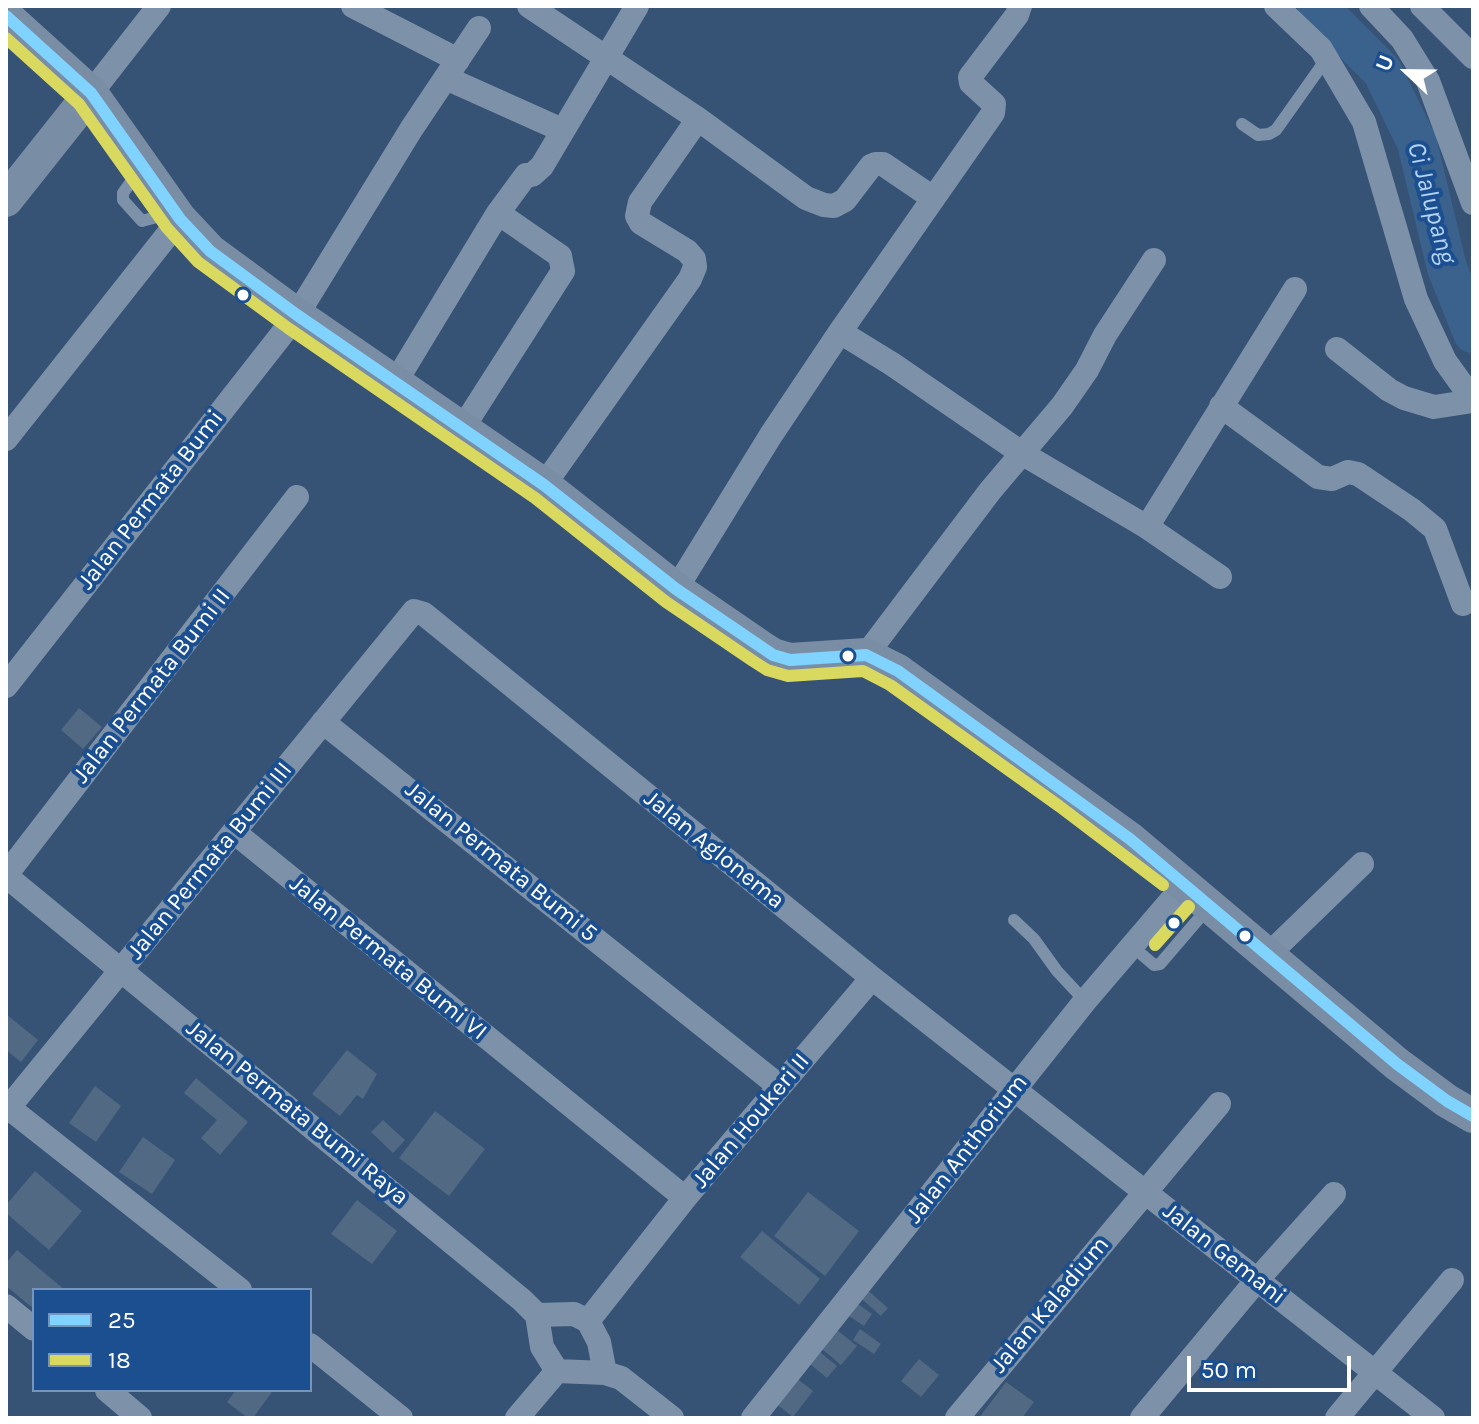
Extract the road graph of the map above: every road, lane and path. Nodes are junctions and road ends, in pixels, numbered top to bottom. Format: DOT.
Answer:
graph roads {
  1 [pos="159,6"];
  2 [pos="353,6"];
  3 [pos="529,6"];
  4 [pos="637,6"];
  5 [pos="1020,6"];
  6 [pos="1276,6"];
  7 [pos="1371,6"];
  8 [pos="1422,6"];
  9 [pos="6,16"];
  10 [pos="479,28"];
  11 [pos="608,57"];
  12 [pos="1473,57"];
  13 [pos="1327,58"];
  14 [pos="452,69"];
  15 [pos="91,93"];
  16 [pos="698,119"];
  17 [pos="1242,124"];
  18 [pos="562,130"];
  19 [pos="933,198"];
  20 [pos="6,200"];
  21 [pos="1473,203"];
  22 [pos="498,213"];
  23 [pos="178,215"];
  24 [pos="1154,260"];
  25 [pos="1295,289"];
  26 [pos="297,315"];
  27 [pos="840,332"];
  28 [pos="1337,349"];
  29 [pos="395,383"];
  30 [pos="1473,400"];
  31 [pos="1221,406"];
  32 [pos="462,429"];
  33 [pos="6,439"];
  34 [pos="1023,454"];
  35 [pos="544,485"];
  36 [pos="297,497"];
  37 [pos="1147,527"];
  38 [pos="1220,577"];
  39 [pos="676,589"];
  40 [pos="1463,604"];
  41 [pos="414,611"];
  42 [pos="866,655"];
  43 [pos="6,686"];
  44 [pos="323,722"];
  45 [pos="234,832"];
  46 [pos="1362,864"];
  47 [pos="6,875"];
  48 [pos="1199,894"];
  49 [pos="1014,920"];
  50 [pos="1132,946"];
  51 [pos="1269,954"];
  52 [pos="122,969"];
  53 [pos="872,978"];
  54 [pos="1085,1001"];
  55 [pos="543,1084"];
  56 [pos="779,1086"];
  57 [pos="1014,1091"];
  58 [pos="1219,1104"];
  59 [pos="7,1110"];
  60 [pos="1473,1116"];
  61 [pos="1144,1192"];
  62 [pos="1334,1194"];
  63 [pos="685,1198"];
  64 [pos="1257,1280"];
  65 [pos="1452,1280"];
  66 [pos="237,1288"];
  67 [pos="6,1306"];
  68 [pos="537,1315"];
  69 [pos="588,1321"];
  70 [pos="32,1327"];
  71 [pos="313,1348"];
  72 [pos="557,1371"];
  73 [pos="1375,1372"];
  74 [pos="605,1373"];
  75 [pos="109,1392"];
  76 [pos="140,1418"];
  77 [pos="401,1418"];
  78 [pos="517,1418"];
  79 [pos="672,1418"];
  80 [pos="753,1418"];
  81 [pos="957,1418"];
  82 [pos="1142,1418"];
  83 [pos="1337,1418"];
  84 [pos="1433,1418"];
  1 -- 15 [label="street"];
  2 -- 14 [label="street"];
  3 -- 11 [label="street"];
  4 -- 11 [label="street"];
  5 -- 19 [label="street"];
  6 -- 13 [label="street"];
  7 -- 21 [label="street"];
  8 -- 12 [label="street"];
  9 -- 15 [label="main road"];
  10 -- 14 [label="street, Jalan Permata Bumi"];
  11 -- 16 [label="street"];
  11 -- 18 [label="street"];
  13 -- 17 [label="lane"];
  13 -- 30 [label="street"];
  14 -- 18 [label="street"];
  14 -- 26 [label="street, Jalan Permata Bumi"];
  15 -- 20 [label="main road"];
  15 -- 23 [label="main road"];
  16 -- 19 [label="street"];
  16 -- 35 [label="street"];
  18 -- 22 [label="street"];
  19 -- 27 [label="street"];
  22 -- 29 [label="street"];
  22 -- 32 [label="street"];
  23 -- 26 [label="main road"];
  23 -- 33 [label="street"];
  24 -- 34 [label="street"];
  25 -- 31 [label="street"];
  26 -- 29 [label="main road"];
  26 -- 43 [label="street, Jalan Permata Bumi"];
  27 -- 34 [label="street"];
  27 -- 39 [label="street"];
  28 -- 30 [label="street"];
  29 -- 32 [label="main road"];
  31 -- 37 [label="street"];
  31 -- 40 [label="street"];
  32 -- 35 [label="main road"];
  34 -- 37 [label="street"];
  34 -- 42 [label="street"];
  35 -- 39 [label="main road"];
  36 -- 47 [label="street, Jalan Permata Bumi II"];
  37 -- 38 [label="street"];
  39 -- 42 [label="main road"];
  41 -- 44 [label="street, Jalan Permata Bumi III"];
  41 -- 53 [label="street, Jalan Aglonema"];
  42 -- 48 [label="main road"];
  44 -- 45 [label="street, Jalan Permata Bumi III"];
  44 -- 56 [label="street, Jalan Permata Bumi 5"];
  45 -- 52 [label="street, Jalan Permata Bumi III"];
  45 -- 55 [label="street, Jalan Permata Bumi VI"];
  46 -- 51 [label="street"];
  47 -- 52 [label="street, Jalan Permata Bumi Raya"];
  48 -- 50 [label="street, Jalan Anthorium"];
  48 -- 50 [label="lane"];
  48 -- 51 [label="main road"];
  49 -- 54 [label="lane"];
  50 -- 54 [label="street, Jalan Anthorium"];
  51 -- 60 [label="main road"];
  52 -- 59 [label="street, Jalan Permata Bumi III"];
  52 -- 68 [label="street, Jalan Permata Bumi Raya"];
  53 -- 56 [label="street, Jalan Houkeri II"];
  53 -- 57 [label="street, Jalan Aglonema"];
  54 -- 57 [label="street, Jalan Anthorium"];
  55 -- 63 [label="street, Jalan Houkeri II"];
  56 -- 63 [label="street, Jalan Houkeri II"];
  57 -- 61 [label="street, Jalan Gemani"];
  57 -- 80 [label="street, Jalan Anthorium"];
  58 -- 61 [label="street, Jalan Kaladium"];
  59 -- 66 [label="street"];
  61 -- 64 [label="street, Jalan Gemani"];
  61 -- 81 [label="street, Jalan Kaladium"];
  62 -- 64 [label="street"];
  63 -- 69 [label="street"];
  64 -- 73 [label="street, Jalan Gemani"];
  64 -- 82 [label="street"];
  65 -- 73 [label="street"];
  67 -- 70 [label="street"];
  68 -- 69 [label="street"];
  68 -- 72 [label="street"];
  69 -- 74 [label="street"];
  71 -- 77 [label="street"];
  72 -- 74 [label="street"];
  72 -- 78 [label="street"];
  73 -- 83 [label="street"];
  73 -- 84 [label="street, Jalan Gemani"];
  74 -- 79 [label="street"];
  75 -- 76 [label="street"];
}
